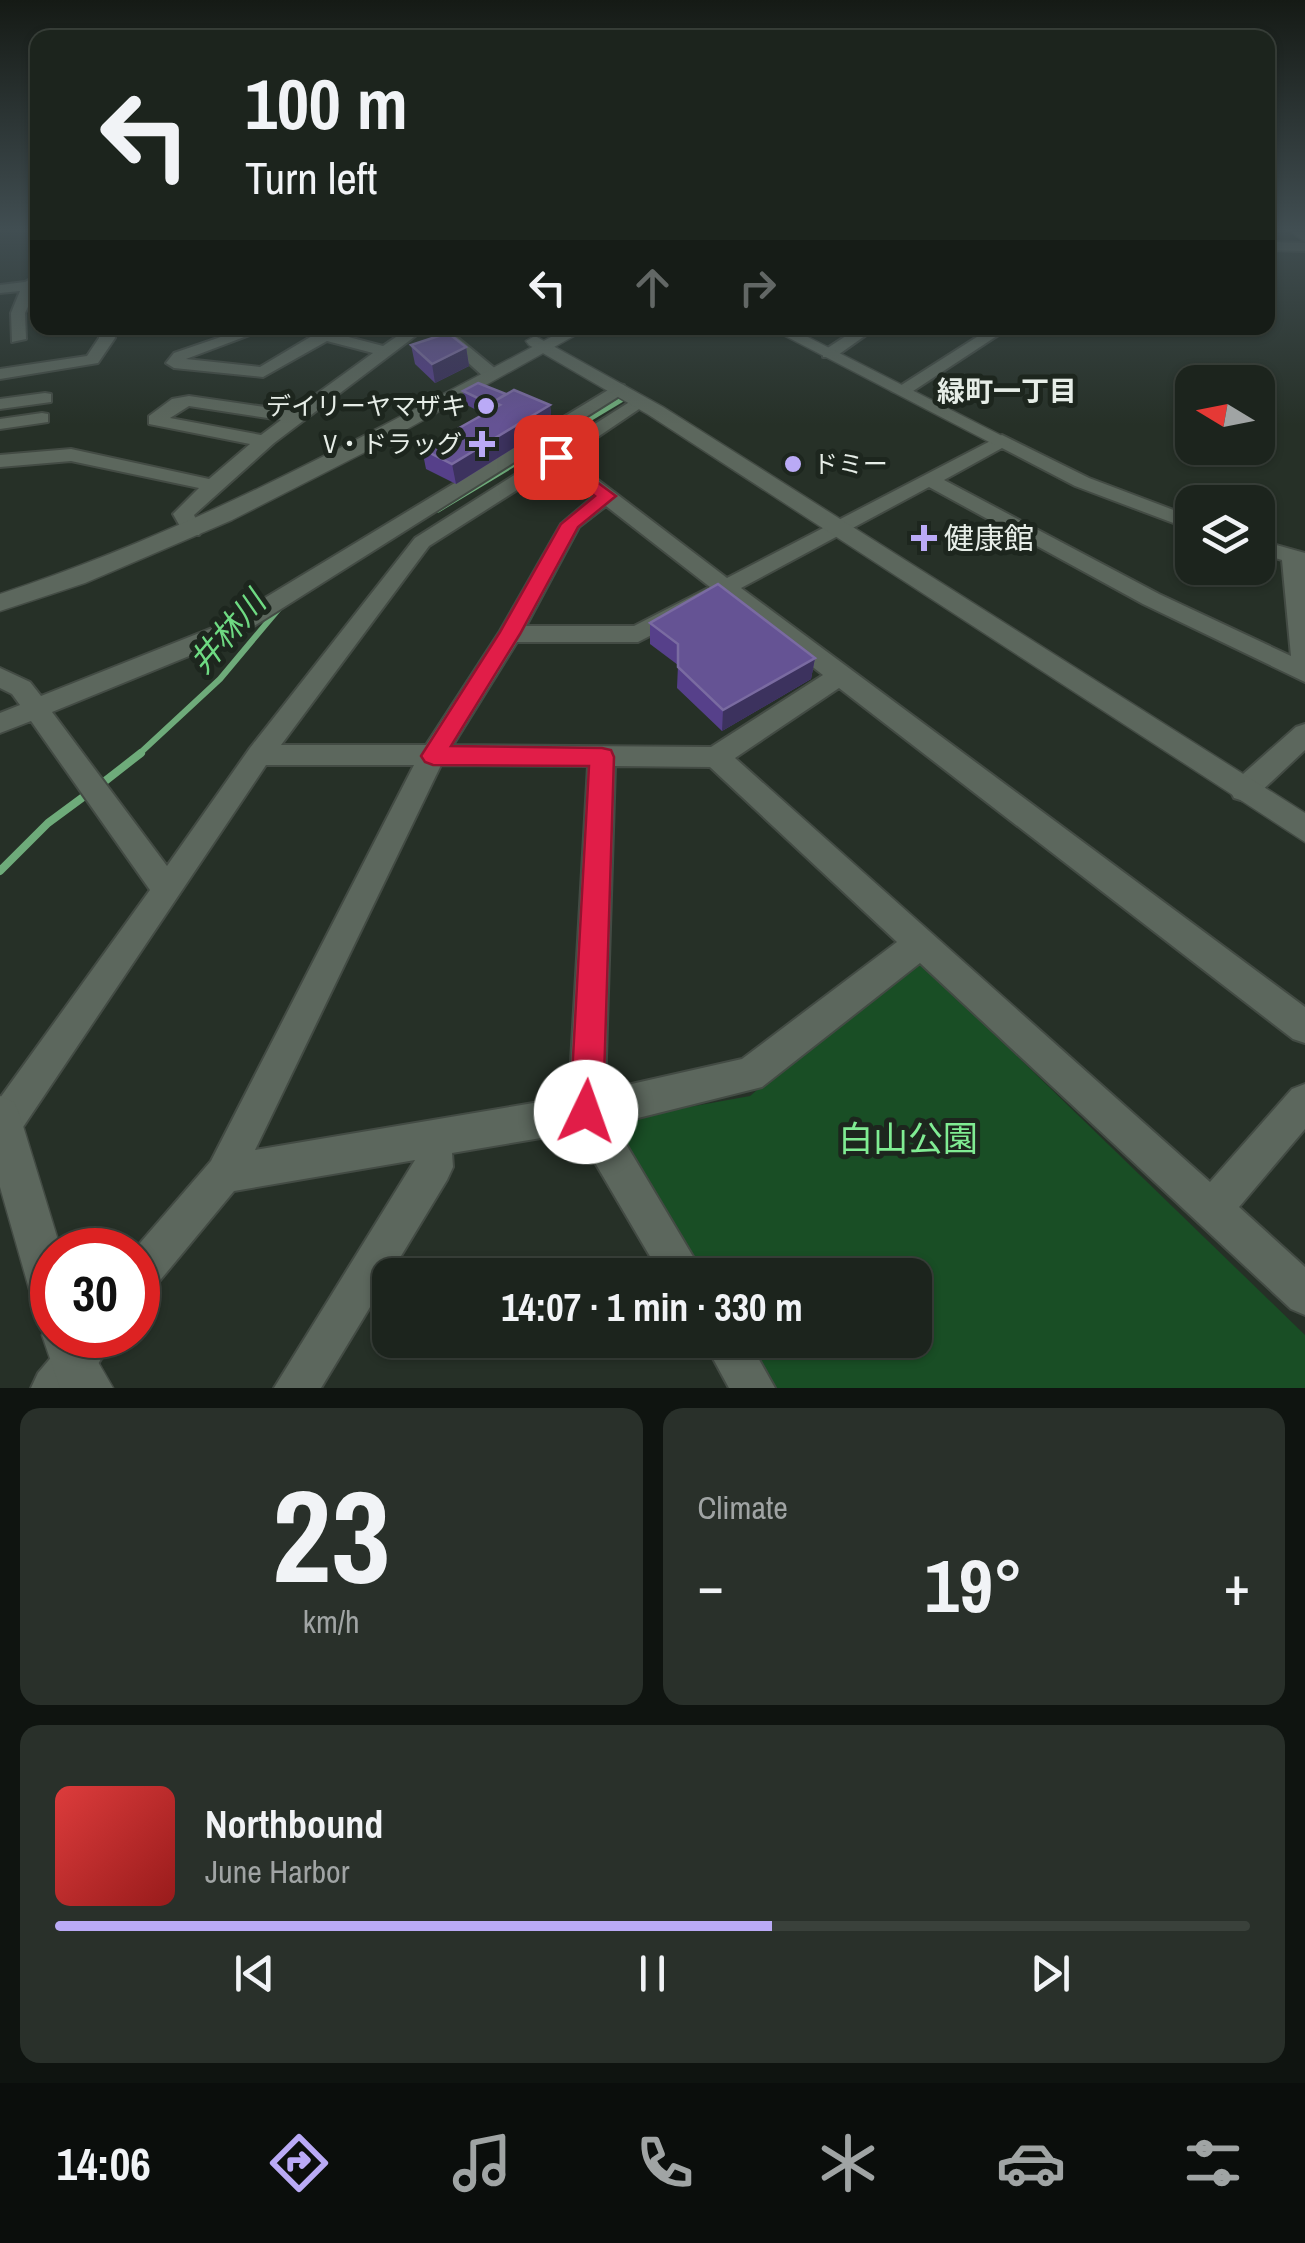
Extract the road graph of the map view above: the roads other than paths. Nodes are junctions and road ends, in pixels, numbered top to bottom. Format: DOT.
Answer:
graph roads {
  1 [pos="26,295"];
  2 [pos="107,335"];
  3 [pos="187,335"];
  4 [pos="235,335"];
  5 [pos="325,335"];
  6 [pos="408,335"];
  7 [pos="445,335"];
  8 [pos="552,335"];
  9 [pos="562,335"];
  10 [pos="792,335"];
  11 [pos="858,335"];
  12 [pos="990,335"];
  13 [pos="18,339"];
  14 [pos="540,344"];
  15 [pos="204,348"];
  16 [pos="385,352"];
  17 [pos="829,354"];
  18 [pos="488,371"];
  19 [pos="0,374"];
  20 [pos="901,391"];
  21 [pos="628,395"];
  22 [pos="45,398"];
  23 [pos="0,404"];
  24 [pos="296,417"];
  25 [pos="42,418"];
  26 [pos="0,424"];
  27 [pos="262,441"];
  28 [pos="1002,441"];
  29 [pos="556,457"];
  30 [pos="0,460"];
  31 [pos="930,480"];
  32 [pos="212,484"];
  33 [pos="606,496"];
  34 [pos="1175,518"];
  35 [pos="190,526"];
  36 [pos="838,529"];
  37 [pos="1298,558"];
  38 [pos="724,588"];
  39 [pos="0,590"];
  40 [pos="0,603"];
  41 [pos="510,634"];
  42 [pos="1305,673"];
  43 [pos="840,676"];
  44 [pos="0,677"];
  45 [pos="36,709"];
  46 [pos="0,723"];
  47 [pos="1305,734"];
  48 [pos="258,755"];
  49 [pos="433,756"];
  50 [pos="602,757"];
  51 [pos="716,757"];
  52 [pos="1244,790"];
  53 [pos="1305,829"];
  54 [pos="167,890"];
  55 [pos="921,943"];
  56 [pos="1305,1027"];
  57 [pos="1305,1102"];
  58 [pos="586,1112"];
  59 [pos="2,1119"];
  60 [pos="432,1138"];
  61 [pos="224,1174"];
  62 [pos="1212,1210"];
  63 [pos="34,1228"];
  64 [pos="160,1250"];
  65 [pos="674,1258"];
  66 [pos="1305,1295"];
  67 [pos="735,1358"];
  68 [pos="296,1388"];
  69 [pos="753,1388"];
  1 -- 13 [label="street"];
  2 -- 19 [label="street"];
  3 -- 15 [label="street"];
  4 -- 15 [label="street"];
  5 -- 15 [label="street"];
  5 -- 16 [label="street"];
  6 -- 16 [label="street"];
  7 -- 18 [label="street"];
  8 -- 14 [label="street"];
  9 -- 14 [label="street"];
  10 -- 17 [label="street"];
  11 -- 17 [label="street"];
  12 -- 20 [label="street"];
  14 -- 18 [label="street"];
  14 -- 21 [label="street"];
  16 -- 24 [label="street"];
  17 -- 20 [label="street"];
  18 -- 35 [label="street"];
  20 -- 28 [label="street"];
  21 -- 29 [label="street"];
  21 -- 36 [label="street"];
  21 -- 45 [label="street"];
  22 -- 23 [label="street"];
  24 -- 27 [label="street"];
  24 -- 27 [label="street"];
  25 -- 26 [label="street"];
  27 -- 32 [label="street"];
  28 -- 31 [label="street"];
  28 -- 34 [label="street"];
  29 -- 33 [label="street"];
  29 -- 48 [label="street"];
  30 -- 32 [label="street"];
  31 -- 36 [label="street"];
  31 -- 42 [label="street"];
  32 -- 35 [label="street"];
  33 -- 38 [label="street"];
  33 -- 41 [label="street"];
  35 -- 39 [label="street"];
  35 -- 40 [label="street"];
  36 -- 38 [label="street"];
  36 -- 52 [label="street"];
  37 -- 42 [label="street"];
  38 -- 41 [label="street"];
  38 -- 43 [label="street"];
  41 -- 49 [label="street"];
  43 -- 51 [label="street"];
  43 -- 56 [label="street"];
  44 -- 45 [label="street"];
  45 -- 46 [label="street"];
  45 -- 54 [label="street"];
  47 -- 52 [label="street"];
  48 -- 49 [label="street"];
  48 -- 54 [label="street"];
  49 -- 50 [label="street"];
  49 -- 61 [label="street"];
  50 -- 51 [label="street"];
  50 -- 58 [label="street"];
  51 -- 55 [label="street"];
  52 -- 53 [label="street"];
  54 -- 59 [label="street"];
  55 -- 58 [label="street"];
  55 -- 62 [label="street"];
  57 -- 62 [label="street"];
  58 -- 60 [label="street"];
  58 -- 65 [label="street"];
  59 -- 63 [label="street"];
  60 -- 61 [label="street"];
  60 -- 68 [label="street"];
  61 -- 64 [label="street"];
  62 -- 66 [label="street"];
  67 -- 69 [label="street"];
}
